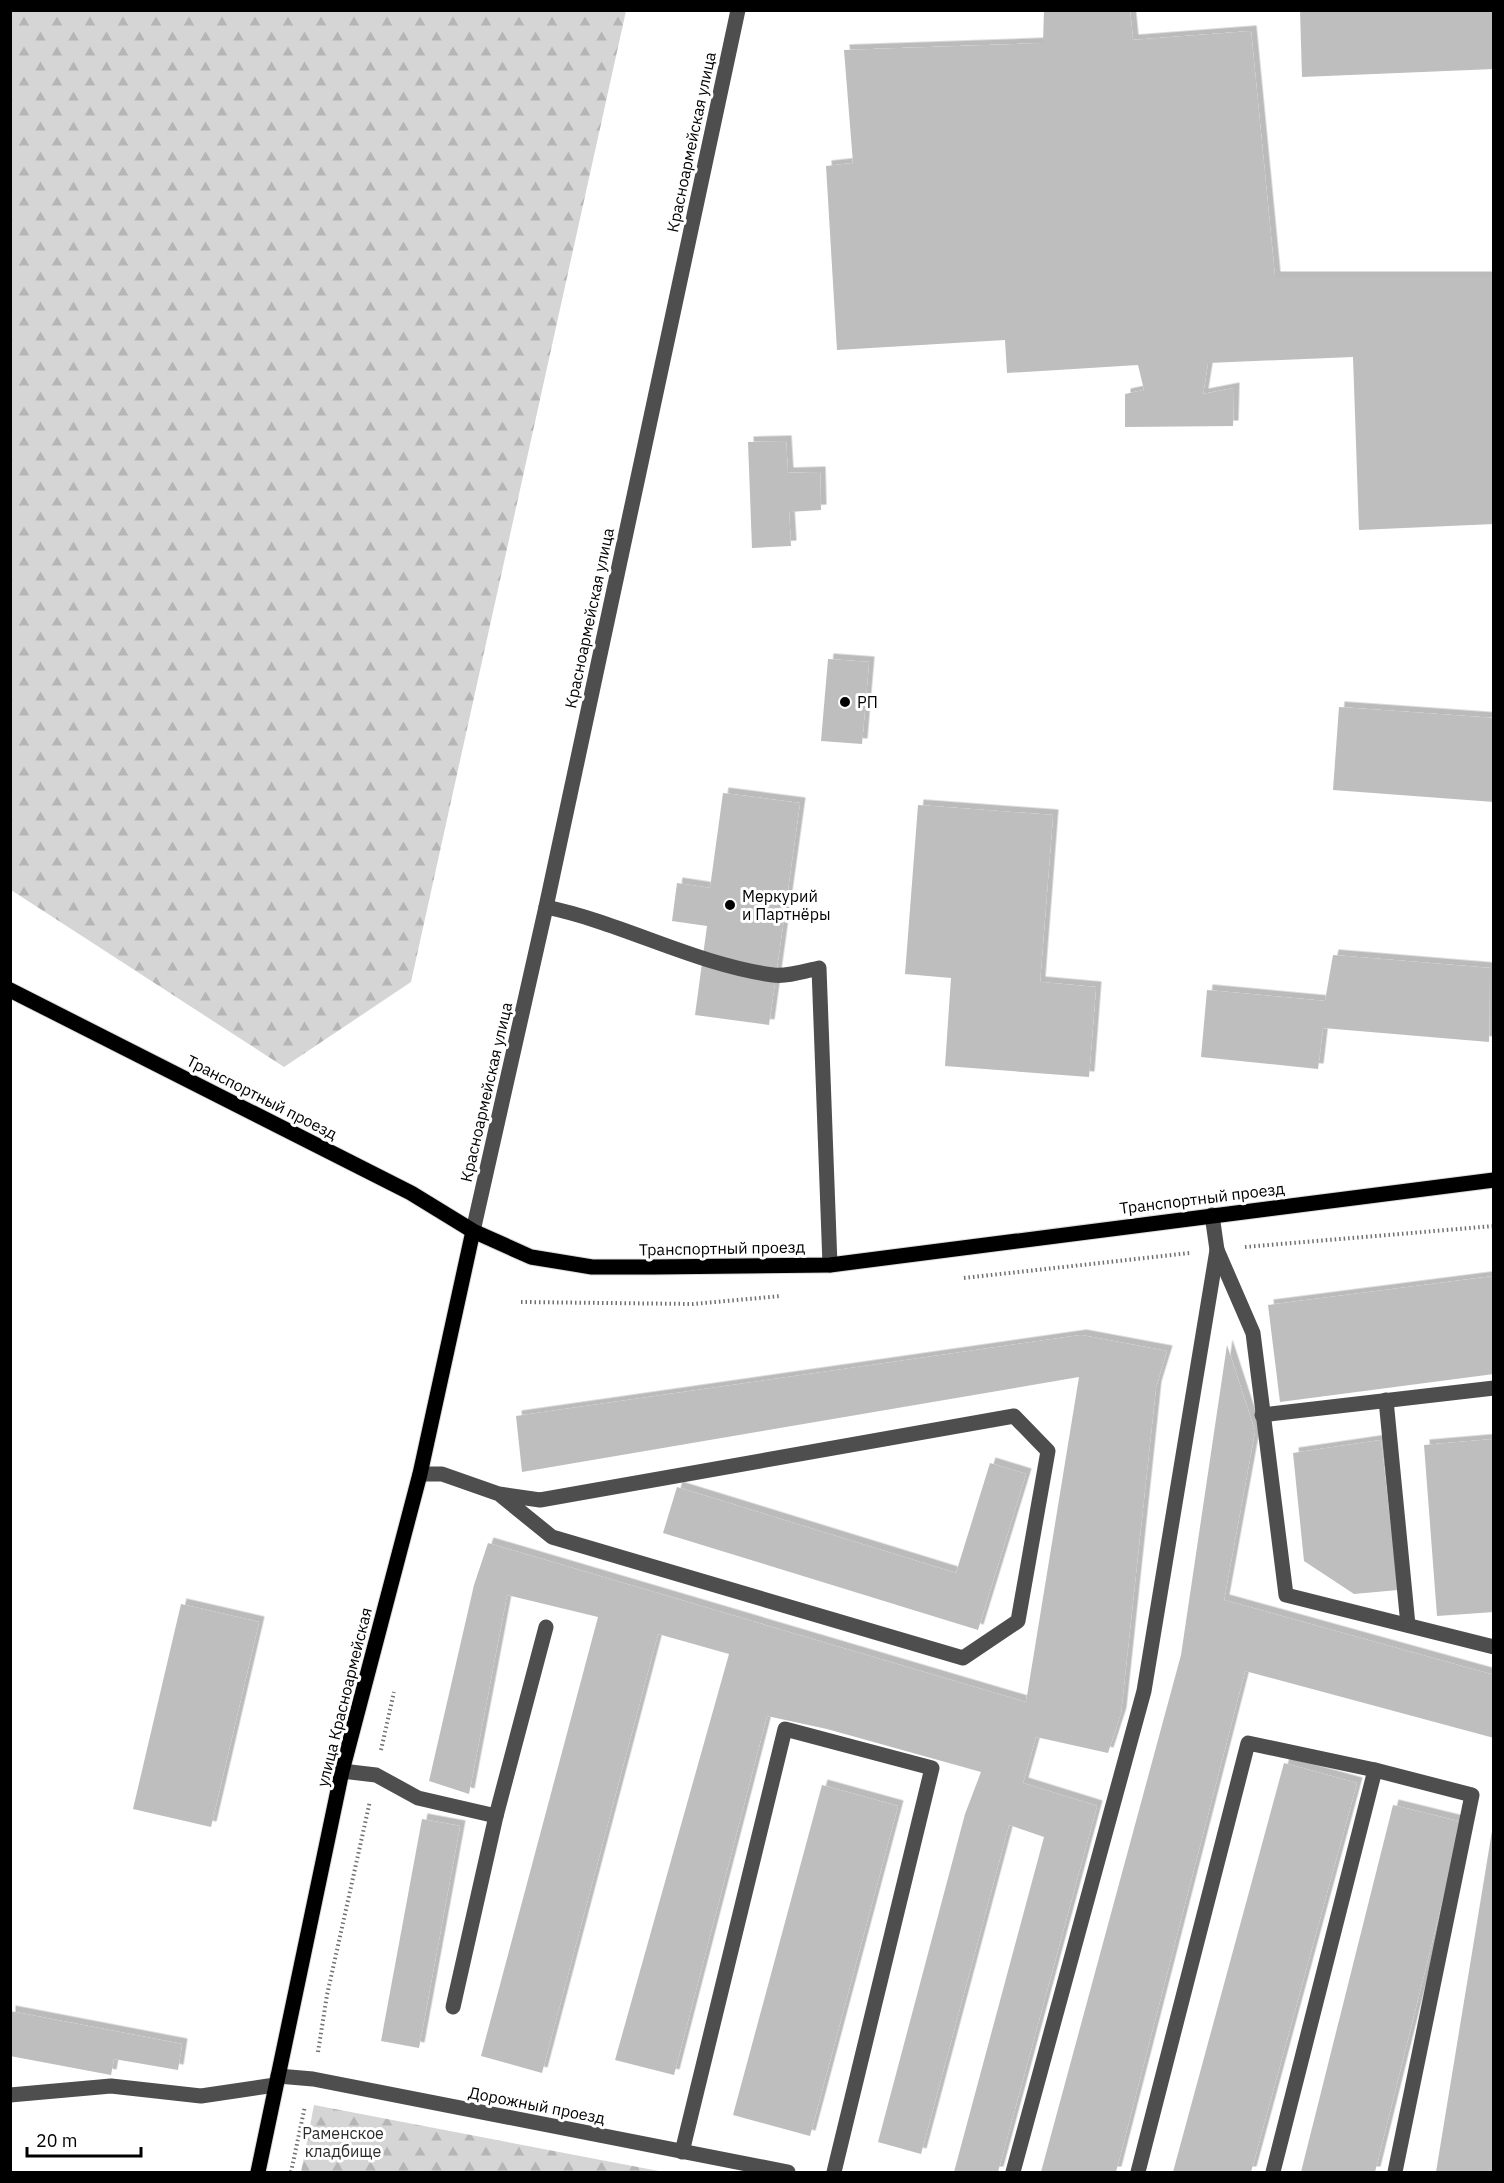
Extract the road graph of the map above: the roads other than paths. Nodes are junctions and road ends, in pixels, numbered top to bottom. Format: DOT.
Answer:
graph roads {
  1 [pos="738,10"];
  2 [pos="546,907"];
  3 [pos="10,990"];
  4 [pos="1494,1180"];
  5 [pos="1212,1215"];
  6 [pos="472,1231"];
  7 [pos="1217,1250"];
  8 [pos="830,1265"];
  9 [pos="1494,1389"];
  10 [pos="1386,1400"];
  11 [pos="1262,1414"];
  12 [pos="420,1474"];
  13 [pos="499,1494"];
  14 [pos="1408,1625"];
  15 [pos="546,1627"];
  16 [pos="1494,1647"];
  17 [pos="1375,1770"];
  18 [pos="342,1772"];
  19 [pos="496,1816"];
  20 [pos="453,2007"];
  21 [pos="277,2081"];
  22 [pos="10,2095"];
  23 [pos="682,2152"];
  24 [pos="258,2172"];
  25 [pos="788,2172"];
  26 [pos="834,2172"];
  27 [pos="1013,2172"];
  28 [pos="1138,2172"];
  29 [pos="1273,2172"];
  30 [pos="1395,2172"];
  1 -- 2 [label="street, Красноармейская улица"];
  2 -- 6 [label="street, Красноармейская улица"];
  2 -- 8 [label="street"];
  3 -- 6 [label="main road, Транспортный проезд"];
  4 -- 5 [label="main road, Транспортный проезд"];
  5 -- 7 [label="street"];
  5 -- 8 [label="main road, Транспортный проезд"];
  6 -- 8 [label="main road, Транспортный проезд"];
  6 -- 12 [label="main road, улица Красноармейская"];
  7 -- 11 [label="street"];
  7 -- 27 [label="street"];
  9 -- 10 [label="street"];
  10 -- 11 [label="street"];
  10 -- 14 [label="street"];
  11 -- 14 [label="street"];
  12 -- 13 [label="street"];
  12 -- 18 [label="main road, улица Красноармейская"];
  13 -- 13 [label="street"];
  14 -- 16 [label="street"];
  15 -- 19 [label="street"];
  17 -- 28 [label="street"];
  17 -- 29 [label="street"];
  17 -- 30 [label="street"];
  18 -- 19 [label="street"];
  18 -- 21 [label="main road, улица Красноармейская"];
  19 -- 20 [label="street"];
  21 -- 22 [label="street, Дорожный проезд"];
  21 -- 23 [label="street, Дорожный проезд"];
  21 -- 24 [label="main road, улица Красноармейская"];
  23 -- 25 [label="street, Дорожный проезд"];
  23 -- 26 [label="street"];
}
